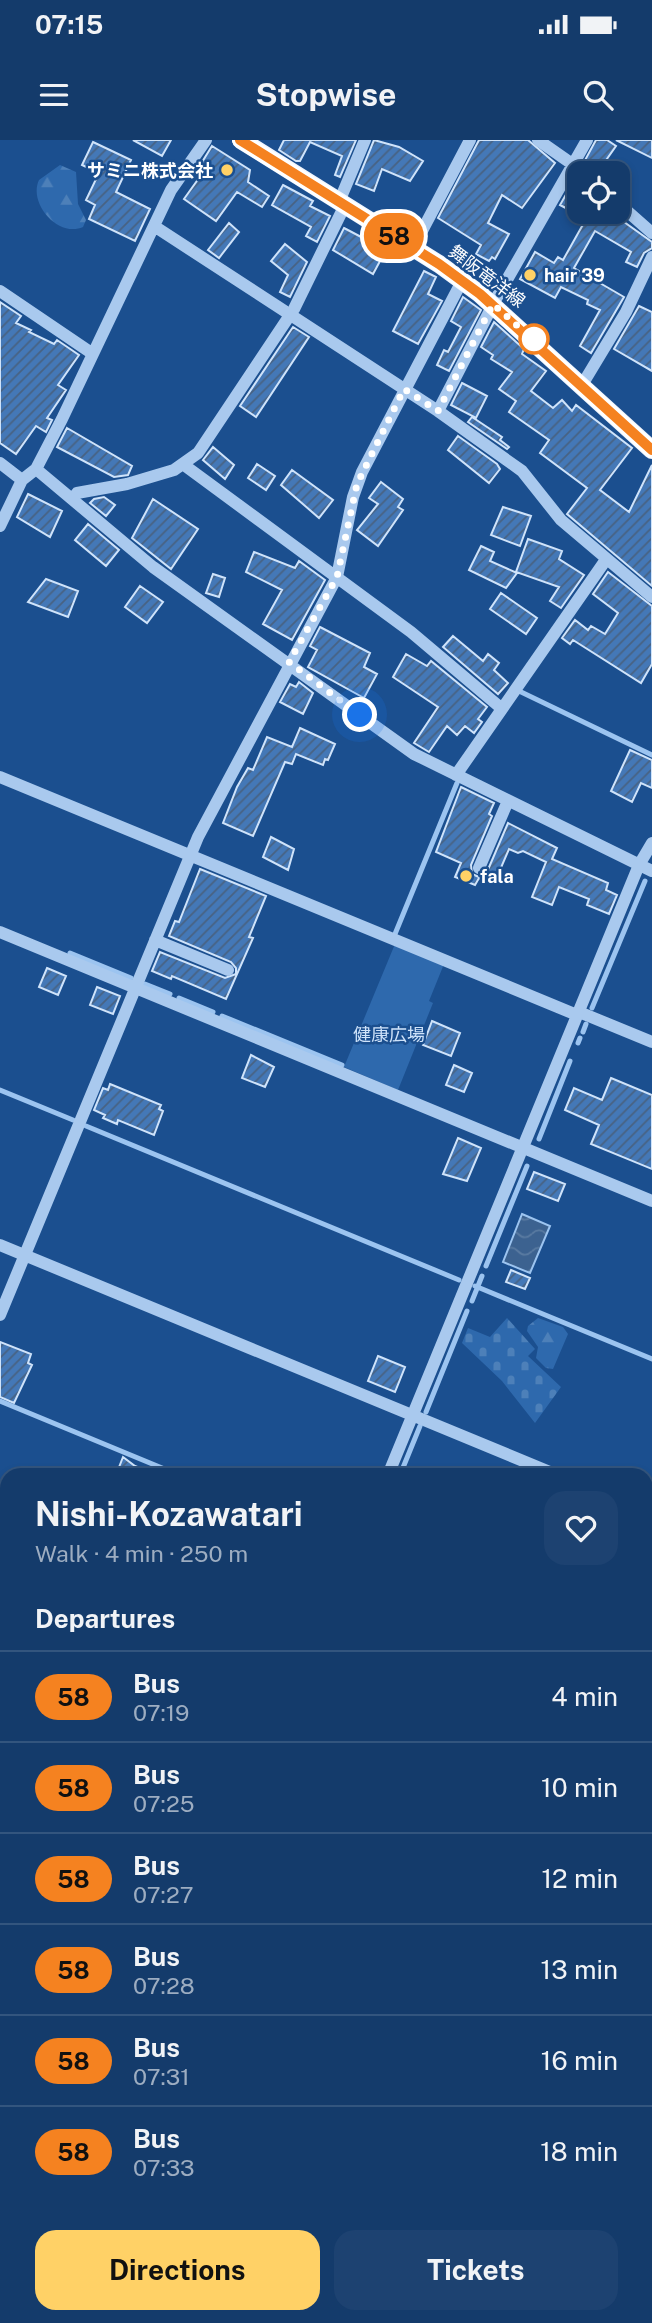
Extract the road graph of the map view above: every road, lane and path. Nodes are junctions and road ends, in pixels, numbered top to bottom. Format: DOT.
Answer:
graph roads {
  1 [pos="206,140"];
  2 [pos="365,140"];
  3 [pos="470,140"];
  4 [pos="538,140"];
  5 [pos="587,140"];
  6 [pos="249,142"];
  7 [pos="570,161"];
  8 [pos="573,161"];
  9 [pos="567,171"];
  10 [pos="342,203"];
  11 [pos="630,213"];
  12 [pos="154,226"];
  13 [pos="652,233"];
  14 [pos="413,248"];
  15 [pos="652,257"];
  16 [pos="462,281"];
  17 [pos="0,291"];
  18 [pos="493,304"];
  19 [pos="290,315"];
  20 [pos="93,355"];
  21 [pos="582,386"];
  22 [pos="404,389"];
  23 [pos="438,411"];
  24 [pos="652,450"];
  25 [pos="0,463"];
  26 [pos="184,465"];
  27 [pos="36,469"];
  28 [pos="22,481"];
  29 [pos="73,499"];
  30 [pos="0,526"];
  31 [pos="605,561"];
  32 [pos="337,577"];
  33 [pos="652,597"];
  34 [pos="289,662"];
  35 [pos="501,708"];
  36 [pos="456,775"];
  37 [pos="0,778"];
  38 [pos="508,801"];
  39 [pos="652,843"];
  40 [pos="190,856"];
  41 [pos="639,865"];
  42 [pos="479,868"];
  43 [pos="652,871"];
  44 [pos="0,932"];
  45 [pos="155,940"];
  46 [pos="228,970"];
  47 [pos="135,988"];
  48 [pos="578,1014"];
  49 [pos="652,1042"];
  50 [pos="523,1148"];
  51 [pos="652,1201"];
  52 [pos="0,1245"];
  53 [pos="24,1256"];
  54 [pos="0,1315"];
  55 [pos="412,1416"];
  56 [pos="391,1468"];
  57 [pos="540,1468"];
  1 -- 12 [label="street"];
  2 -- 10 [label="street"];
  3 -- 14 [label="street"];
  4 -- 7 [label="street"];
  5 -- 8 [label="street"];
  6 -- 10 [label="main road, 舞阪竜洋線"];
  9 -- 18 [label="street"];
  10 -- 14 [label="main road, 舞阪竜洋線"];
  10 -- 19 [label="street"];
  11 -- 13 [label="street"];
  12 -- 19 [label="street"];
  12 -- 20 [label="street"];
  14 -- 16 [label="main road, 舞阪竜洋線"];
  15 -- 21 [label="street"];
  16 -- 18 [label="main road, 舞阪竜洋線"];
  16 -- 22 [label="street"];
  17 -- 20 [label="street"];
  18 -- 21 [label="main road, 舞阪竜洋線"];
  18 -- 23 [label="street"];
  19 -- 22 [label="street"];
  19 -- 26 [label="street"];
  20 -- 27 [label="street"];
  21 -- 24 [label="main road, 舞阪竜洋線"];
  22 -- 23 [label="street"];
  22 -- 32 [label="street"];
  23 -- 31 [label="street"];
  25 -- 28 [label="street"];
  26 -- 29 [label="street"];
  26 -- 32 [label="street"];
  27 -- 28 [label="street"];
  27 -- 29 [label="street"];
  28 -- 30 [label="street"];
  29 -- 34 [label="street"];
  31 -- 33 [label="street"];
  31 -- 35 [label="street"];
  32 -- 34 [label="street"];
  32 -- 35 [label="street"];
  34 -- 36 [label="street"];
  34 -- 40 [label="street"];
  35 -- 36 [label="street"];
  36 -- 38 [label="street"];
  37 -- 40 [label="street"];
  38 -- 41 [label="street"];
  38 -- 42 [label="street"];
  39 -- 41 [label="street"];
  40 -- 45 [label="street"];
  40 -- 48 [label="street"];
  41 -- 43 [label="street"];
  41 -- 48 [label="street"];
  44 -- 47 [label="street"];
  45 -- 46 [label="street"];
  45 -- 47 [label="street"];
  47 -- 50 [label="street"];
  47 -- 53 [label="street"];
  48 -- 49 [label="street"];
  48 -- 50 [label="street"];
  50 -- 51 [label="street"];
  50 -- 55 [label="street"];
  52 -- 53 [label="street"];
  53 -- 54 [label="street"];
  53 -- 55 [label="street"];
  55 -- 56 [label="street"];
  55 -- 57 [label="street"];
}
